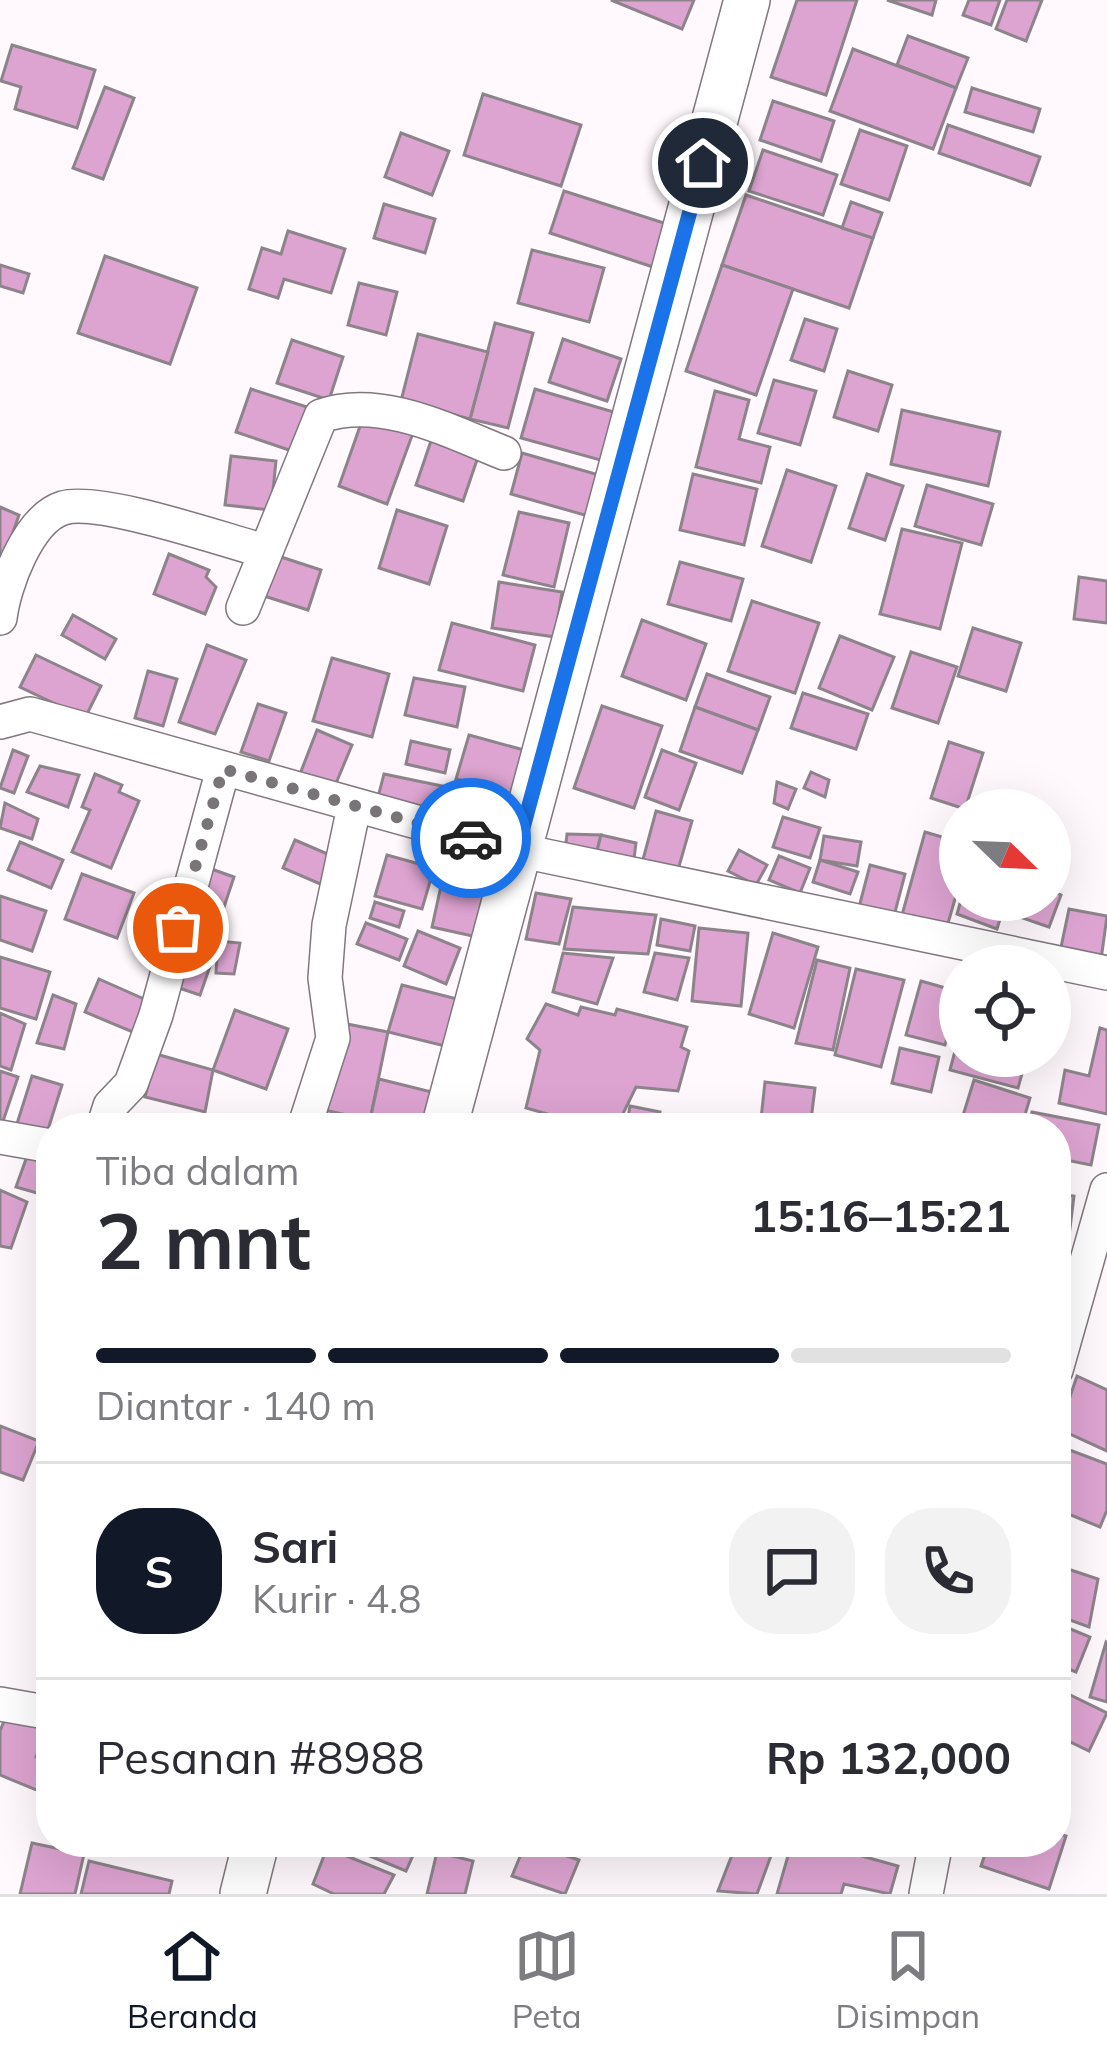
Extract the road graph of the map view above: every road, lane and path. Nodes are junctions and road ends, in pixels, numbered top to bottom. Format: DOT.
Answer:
graph roads {
  1 [pos="747,0"];
  2 [pos="503,453"];
  3 [pos="265,551"];
  4 [pos="243,608"];
  5 [pos="0,618"];
  6 [pos="0,722"];
  7 [pos="223,769"];
  8 [pos="355,807"];
  9 [pos="517,850"];
  10 [pos="1107,973"];
  11 [pos="108,1113"];
  12 [pos="309,1113"];
  13 [pos="448,1113"];
  14 [pos="0,1137"];
  15 [pos="36,1143"];
  16 [pos="1107,1190"];
  17 [pos="1071,1317"];
  18 [pos="0,1703"];
  19 [pos="36,1710"];
  20 [pos="252,1857"];
  21 [pos="933,1857"];
  22 [pos="243,1894"];
  23 [pos="926,1894"];
  1 -- 9 [label="street"];
  2 -- 3 [label="street"];
  3 -- 4 [label="street"];
  3 -- 5 [label="street"];
  6 -- 7 [label="street"];
  7 -- 8 [label="street"];
  7 -- 11 [label="street"];
  8 -- 9 [label="street"];
  8 -- 12 [label="street"];
  9 -- 10 [label="street"];
  9 -- 13 [label="street"];
  14 -- 15 [label="street"];
  16 -- 17 [label="street"];
  18 -- 19 [label="street"];
  20 -- 22 [label="street"];
  21 -- 23 [label="street"];
}
